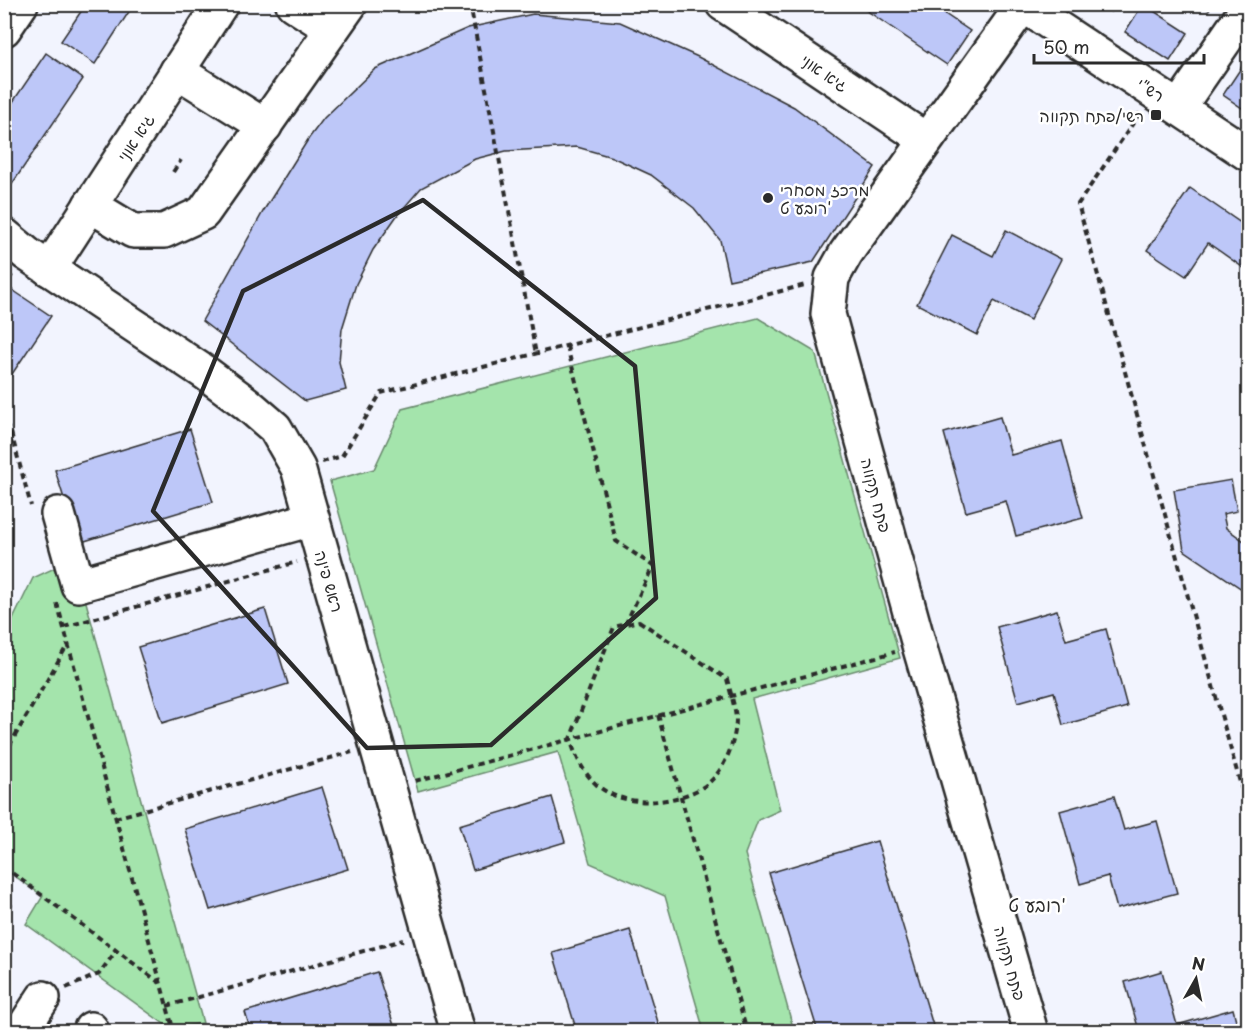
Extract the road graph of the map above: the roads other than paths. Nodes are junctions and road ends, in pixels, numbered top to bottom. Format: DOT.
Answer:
graph roads {
  1 [pos="21,4"];
  2 [pos="221,4"];
  3 [pos="293,4"];
  4 [pos="723,4"];
  5 [pos="1023,4"];
  6 [pos="1248,7"];
  7 [pos="341,17"];
  8 [pos="4,29"];
  9 [pos="177,71"];
  10 [pos="1167,99"];
  11 [pos="265,126"];
  12 [pos="927,140"];
  13 [pos="1248,154"];
  14 [pos="90,206"];
  15 [pos="21,250"];
  16 [pos="46,515"];
  17 [pos="312,519"];
  18 [pos="43,998"];
  19 [pos="21,1032"];
  20 [pos="458,1032"];
  21 [pos="1031,1032"];
  1 -- 8 [label="street"];
  2 -- 9 [label="street, גיא אוני"];
  3 -- 7 [label="street"];
  4 -- 12 [label="street, גיא אוני"];
  5 -- 10 [label="street, רש\"י"];
  5 -- 12 [label="street, פתח תקווה"];
  6 -- 10 [label="street"];
  7 -- 11 [label="street"];
  9 -- 11 [label="street"];
  9 -- 14 [label="street, גיא אוני"];
  10 -- 13 [label="street, רש\"י"];
  11 -- 14 [label="street"];
  12 -- 21 [label="street, פתח תקווה"];
  14 -- 15 [label="street, גיא אוני"];
  15 -- 17 [label="street, ראש פינה"];
  16 -- 17 [label="street"];
  17 -- 20 [label="street, ראש פינה"];
  18 -- 19 [label="street"];
}
